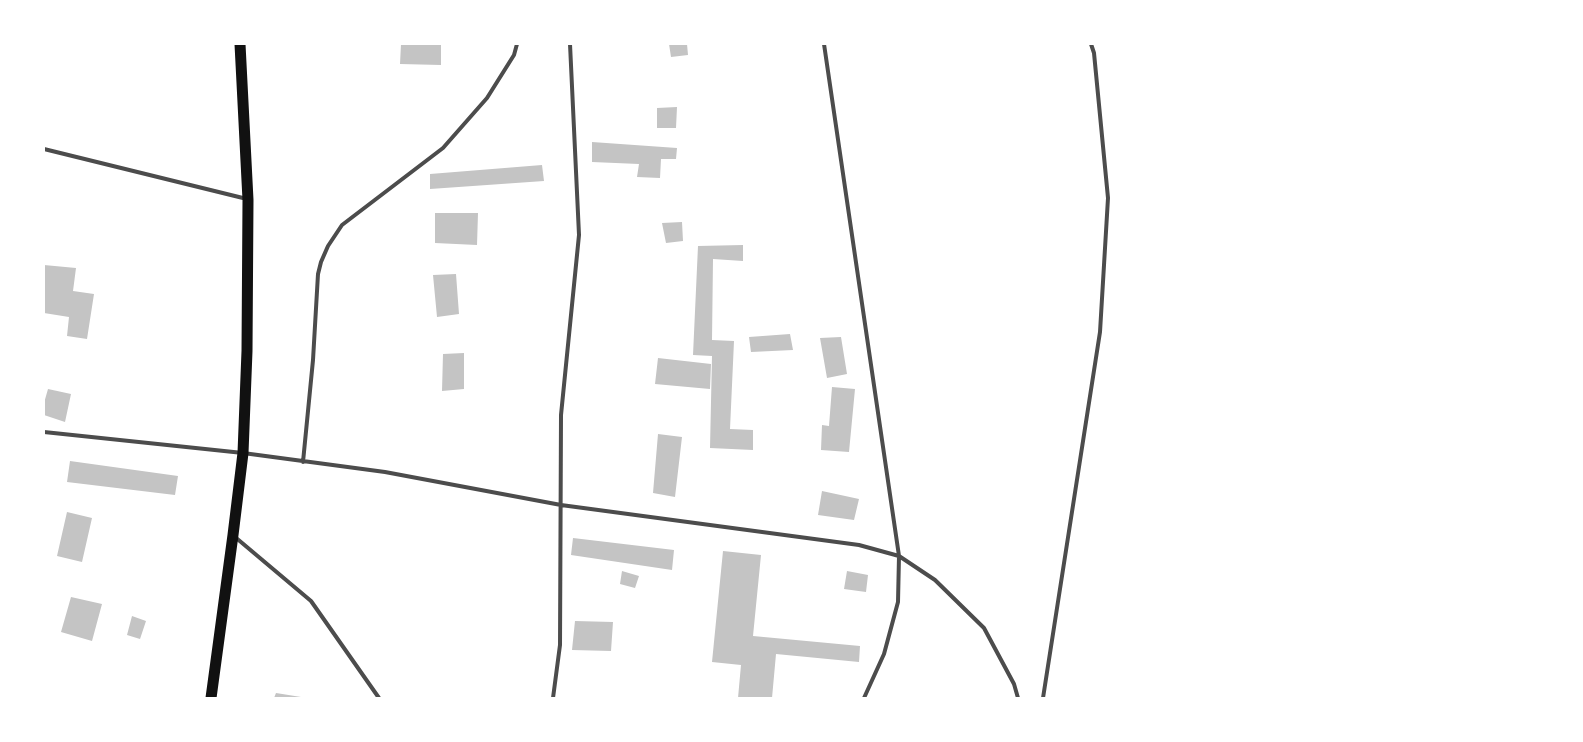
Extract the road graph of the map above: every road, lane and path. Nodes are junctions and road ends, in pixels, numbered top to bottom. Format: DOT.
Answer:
graph roads {
  1 [pos="240,44"];
  2 [pos="518,44"];
  3 [pos="570,44"];
  4 [pos="824,44"];
  5 [pos="1091,44"];
  6 [pos="44,149"];
  7 [pos="248,200"];
  8 [pos="44,432"];
  9 [pos="243,453"];
  10 [pos="303,462"];
  11 [pos="561,505"];
  12 [pos="234,535"];
  13 [pos="899,556"];
  14 [pos="211,698"];
  15 [pos="379,698"];
  16 [pos="553,698"];
  17 [pos="864,698"];
  18 [pos="1018,698"];
  19 [pos="1043,698"];
  1 -- 7 [label="highway"];
  2 -- 10 [label="street"];
  3 -- 11 [label="street"];
  4 -- 13 [label="street"];
  5 -- 19 [label="street"];
  6 -- 7 [label="street"];
  7 -- 9 [label="highway"];
  8 -- 9 [label="street"];
  9 -- 10 [label="street"];
  9 -- 12 [label="highway"];
  10 -- 11 [label="street"];
  11 -- 13 [label="street"];
  11 -- 16 [label="street"];
  12 -- 14 [label="highway"];
  12 -- 15 [label="street"];
  13 -- 17 [label="street"];
  13 -- 18 [label="street"];
}
